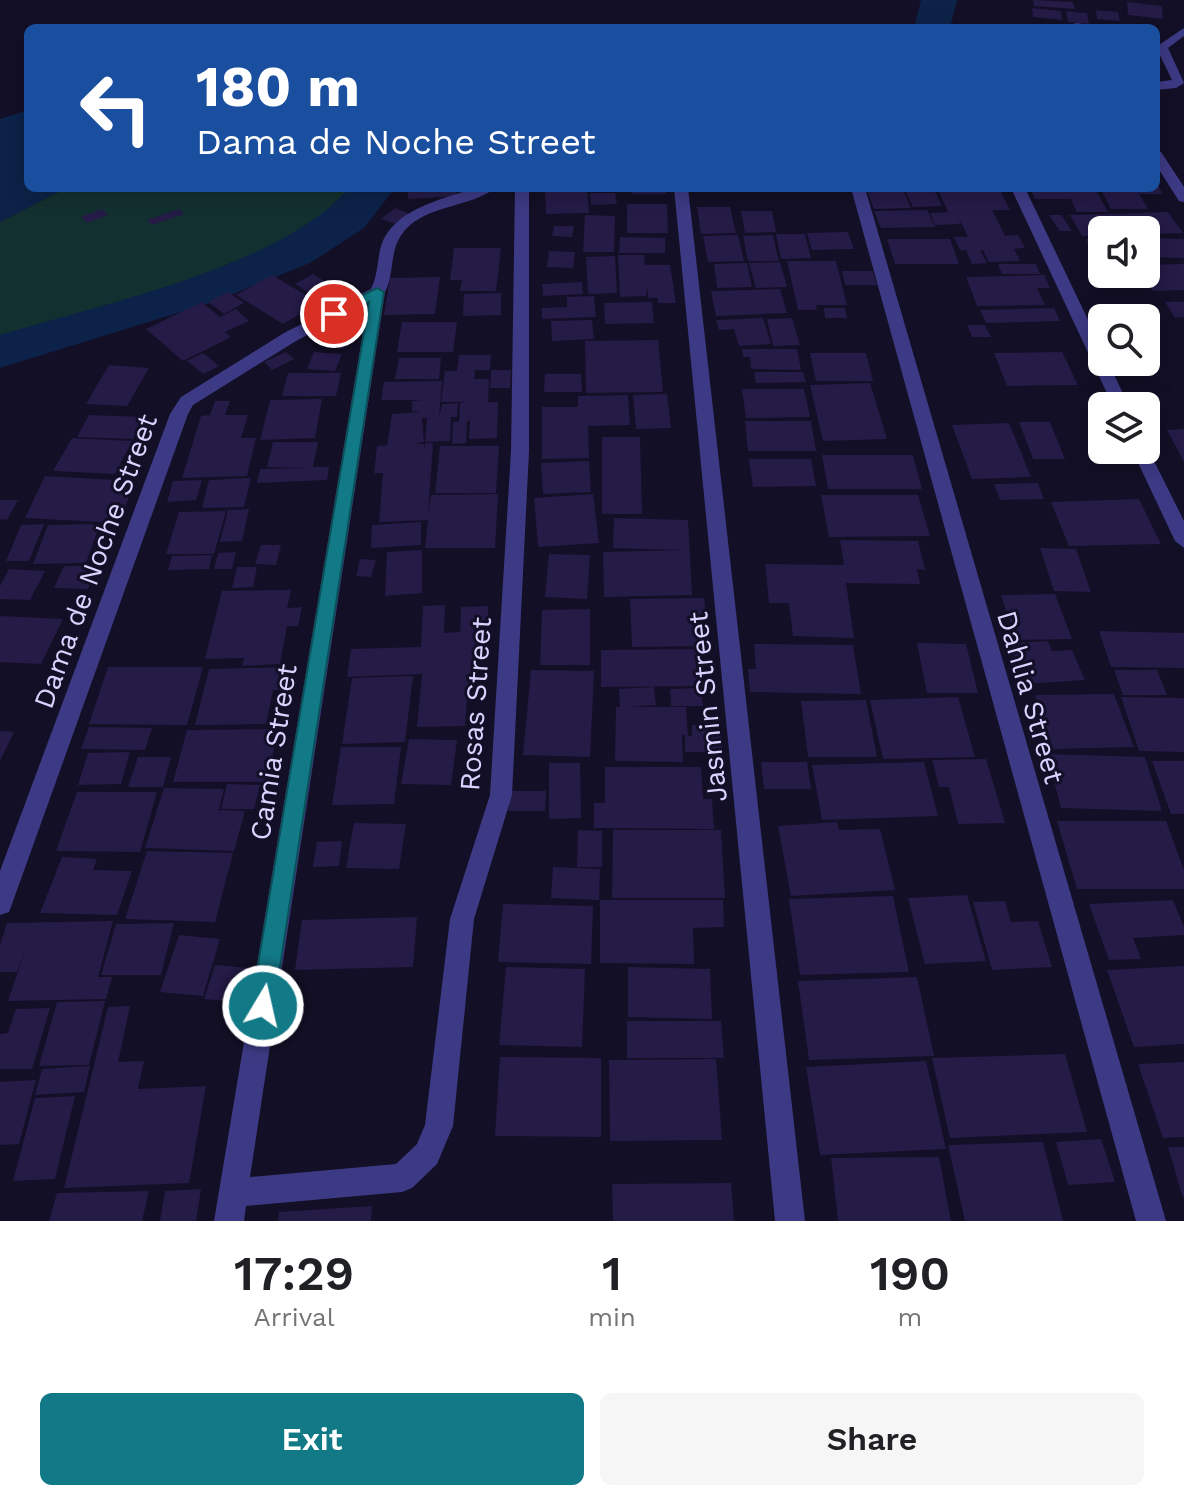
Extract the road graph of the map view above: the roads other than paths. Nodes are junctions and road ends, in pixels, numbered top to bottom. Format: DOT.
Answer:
graph roads {
  1 [pos="1184,31"];
  2 [pos="1160,45"];
  3 [pos="1160,48"];
  4 [pos="1160,86"];
  5 [pos="1160,161"];
  6 [pos="477,192"];
  7 [pos="522,192"];
  8 [pos="681,192"];
  9 [pos="859,192"];
  10 [pos="1020,192"];
  11 [pos="1184,198"];
  12 [pos="377,292"];
  13 [pos="1114,392"];
  14 [pos="1148,464"];
  15 [pos="1184,541"];
  16 [pos="0,904"];
  17 [pos="233,1193"];
  18 [pos="229,1221"];
  19 [pos="790,1221"];
  20 [pos="1151,1221"];
  1 -- 2 [label="street"];
  3 -- 4 [label="street"];
  5 -- 11 [label="street"];
  6 -- 12 [label="street, Camia Street"];
  7 -- 17 [label="street, Rosas Street"];
  8 -- 19 [label="street, Jasmin Street"];
  9 -- 20 [label="street, Dahlia Street"];
  10 -- 13 [label="street"];
  12 -- 16 [label="street, Dama de Noche Street"];
  12 -- 17 [label="street, Camia Street"];
  14 -- 15 [label="street"];
  17 -- 18 [label="street, Camia Street"];
}
